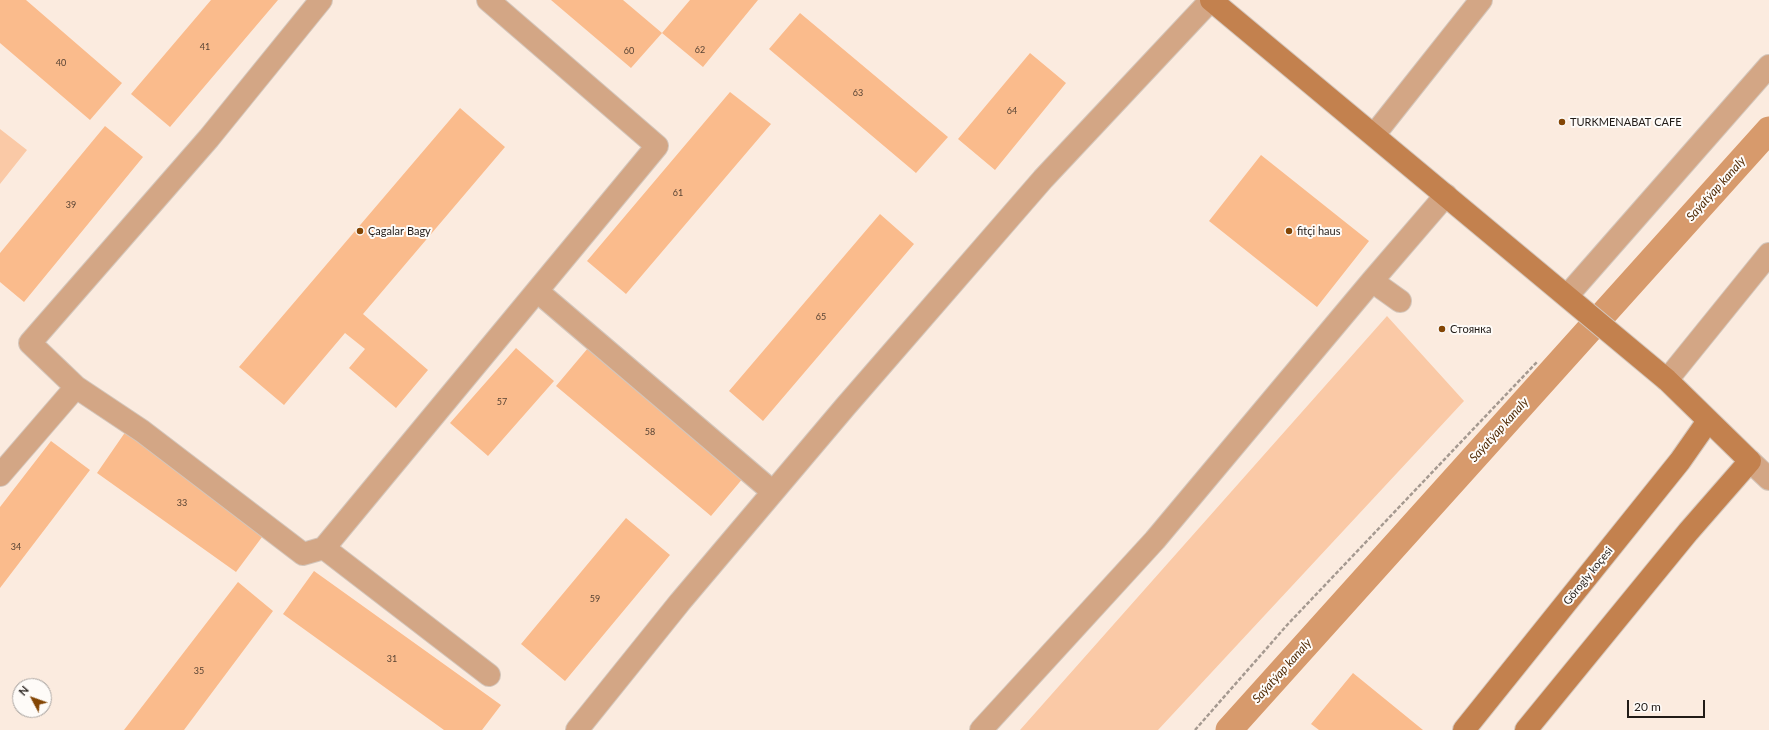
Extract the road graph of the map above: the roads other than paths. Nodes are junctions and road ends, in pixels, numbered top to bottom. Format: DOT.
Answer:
graph roads {
  1 [pos="322,0"];
  2 [pos="488,0"];
  3 [pos="1211,0"];
  4 [pos="1481,0"];
  5 [pos="1769,66"];
  6 [pos="1374,135"];
  7 [pos="1446,195"];
  8 [pos="1769,254"];
  9 [pos="1372,281"];
  10 [pos="537,291"];
  11 [pos="1400,301"];
  12 [pos="1572,301"];
  13 [pos="1668,380"];
  14 [pos="76,387"];
  15 [pos="1708,421"];
  16 [pos="1750,461"];
  17 [pos="0,475"];
  18 [pos="1769,479"];
  19 [pos="773,492"];
  20 [pos="324,548"];
  21 [pos="489,675"];
  22 [pos="577,730"];
  23 [pos="981,730"];
  24 [pos="1464,730"];
  25 [pos="1526,730"];
  1 -- 14 [label="street"];
  2 -- 10 [label="street"];
  3 -- 6 [label="street"];
  3 -- 19 [label="street"];
  4 -- 6 [label="street"];
  5 -- 12 [label="street"];
  6 -- 7 [label="street"];
  7 -- 9 [label="street"];
  7 -- 12 [label="street"];
  8 -- 13 [label="street"];
  9 -- 11 [label="street"];
  9 -- 23 [label="street"];
  10 -- 19 [label="street"];
  10 -- 20 [label="street"];
  12 -- 13 [label="street"];
  13 -- 15 [label="street"];
  14 -- 17 [label="street"];
  14 -- 20 [label="street"];
  15 -- 16 [label="street"];
  15 -- 24 [label="street, Görogly koçesi"];
  16 -- 18 [label="street"];
  16 -- 25 [label="street"];
  19 -- 22 [label="street"];
  20 -- 21 [label="street"];
}
